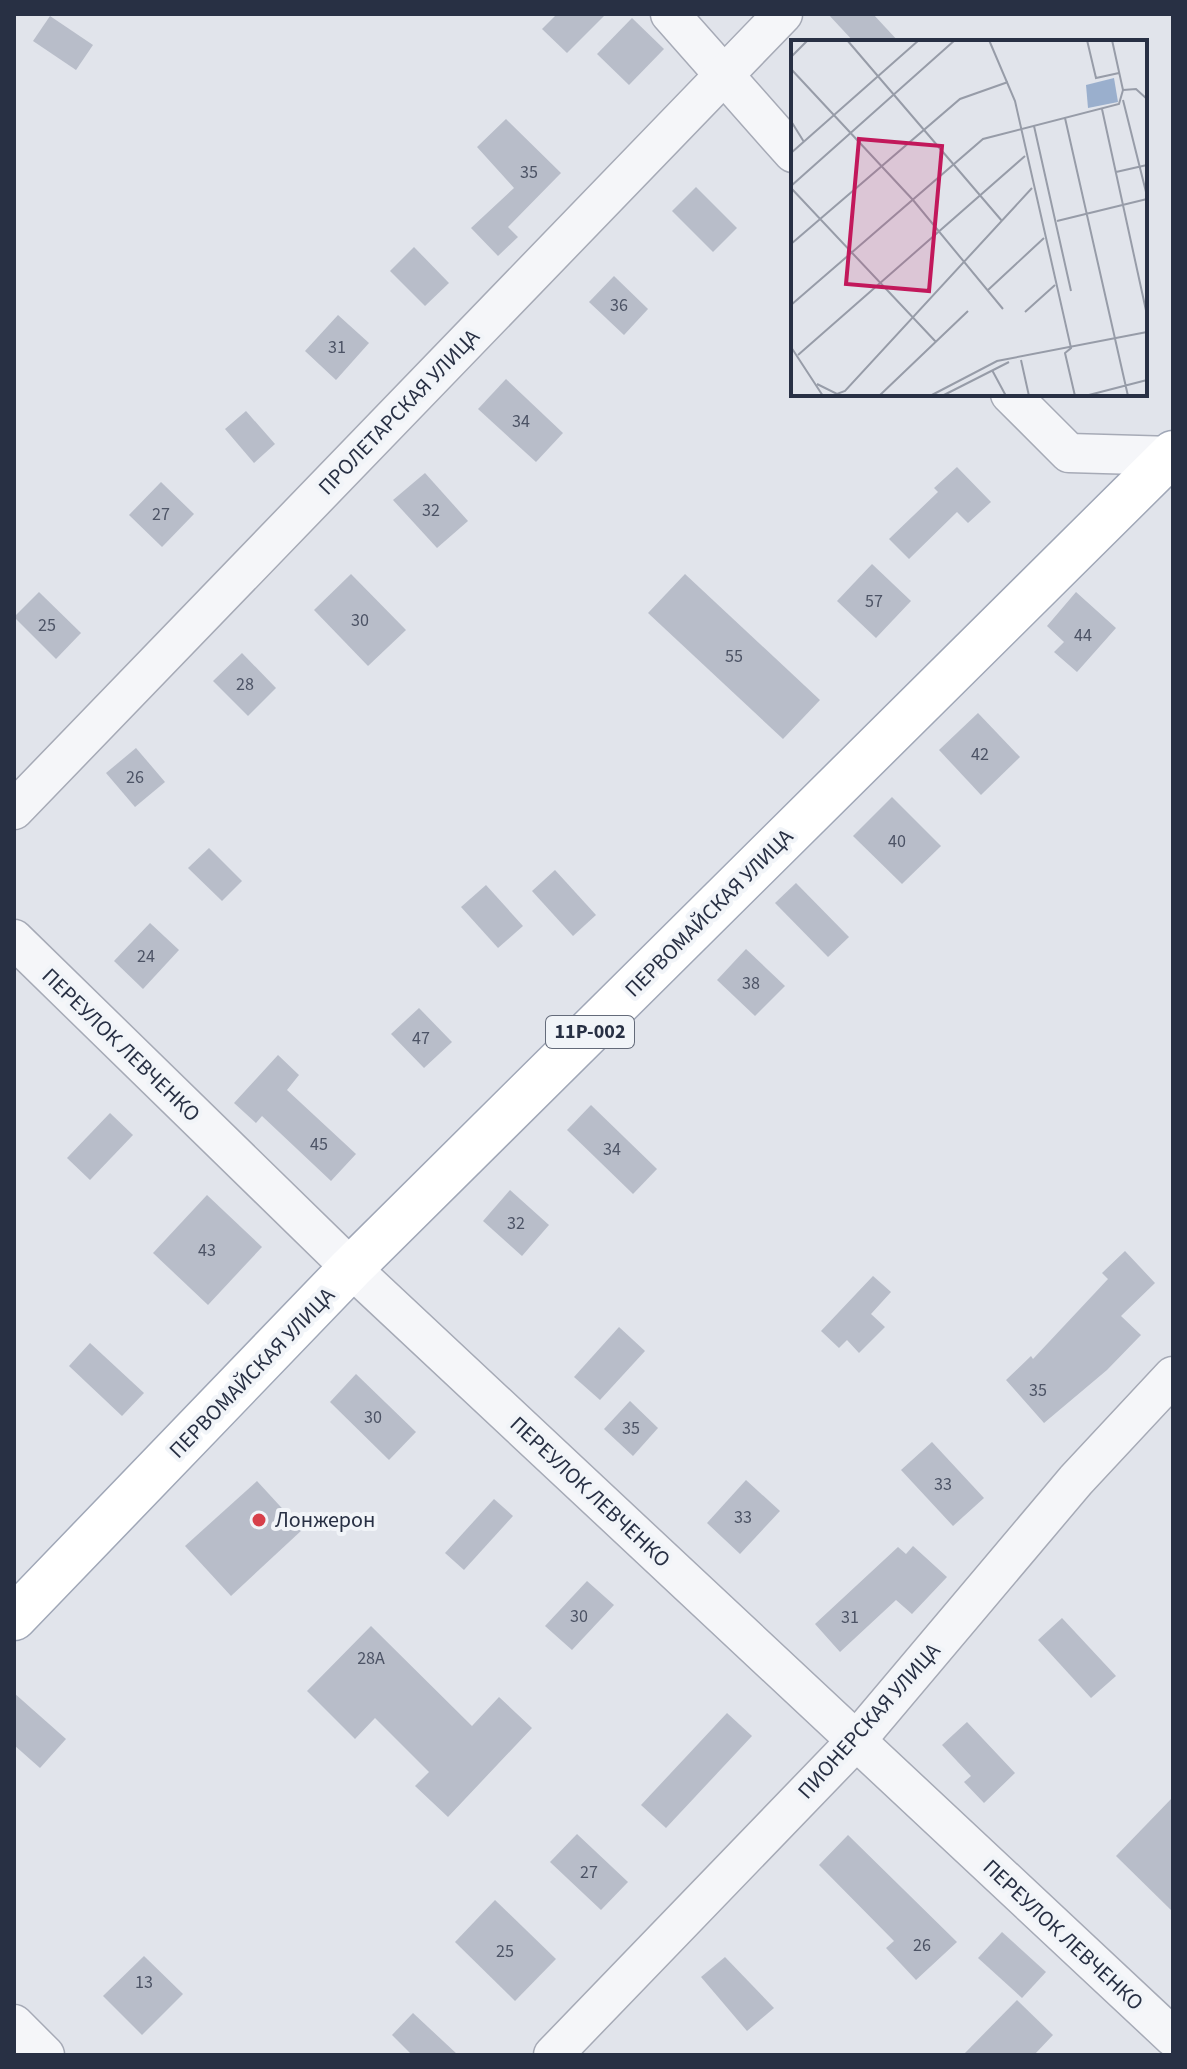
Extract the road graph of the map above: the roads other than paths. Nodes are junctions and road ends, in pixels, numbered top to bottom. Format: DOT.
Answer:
graph roads {
  1 [pos="670,14"];
  2 [pos="783,14"];
  3 [pos="727,74"];
  4 [pos="791,151"];
  5 [pos="1012,396"];
  6 [pos="1173,455"];
  7 [pos="14,810"];
  8 [pos="14,939"];
  9 [pos="351,1268"];
  10 [pos="1173,1376"];
  11 [pos="14,1618"];
  12 [pos="855,1742"];
  13 [pos="14,2024"];
  14 [pos="1173,2037"];
  15 [pos="45,2055"];
  16 [pos="553,2055"];
  1 -- 3 [label="street"];
  2 -- 3 [label="street, ПРОЛЕТАРСКАЯ УЛИЦА"];
  3 -- 4 [label="street"];
  3 -- 7 [label="street, ПРОЛЕТАРСКАЯ УЛИЦА"];
  5 -- 6 [label="street"];
  6 -- 9 [label="main road, ПЕРВОМАЙСКАЯ УЛИЦА / 11Р-002"];
  8 -- 9 [label="street, ПЕРЕУЛОК ЛЕВЧЕНКО"];
  9 -- 11 [label="main road, ПЕРВОМАЙСКАЯ УЛИЦА / 11Р-002"];
  9 -- 12 [label="street, ПЕРЕУЛОК ЛЕВЧЕНКО"];
  10 -- 12 [label="street, ПИОНЕРСКАЯ УЛИЦА"];
  12 -- 14 [label="street, ПЕРЕУЛОК ЛЕВЧЕНКО"];
  12 -- 16 [label="street, ПИОНЕРСКАЯ УЛИЦА"];
  13 -- 15 [label="street"];
}
